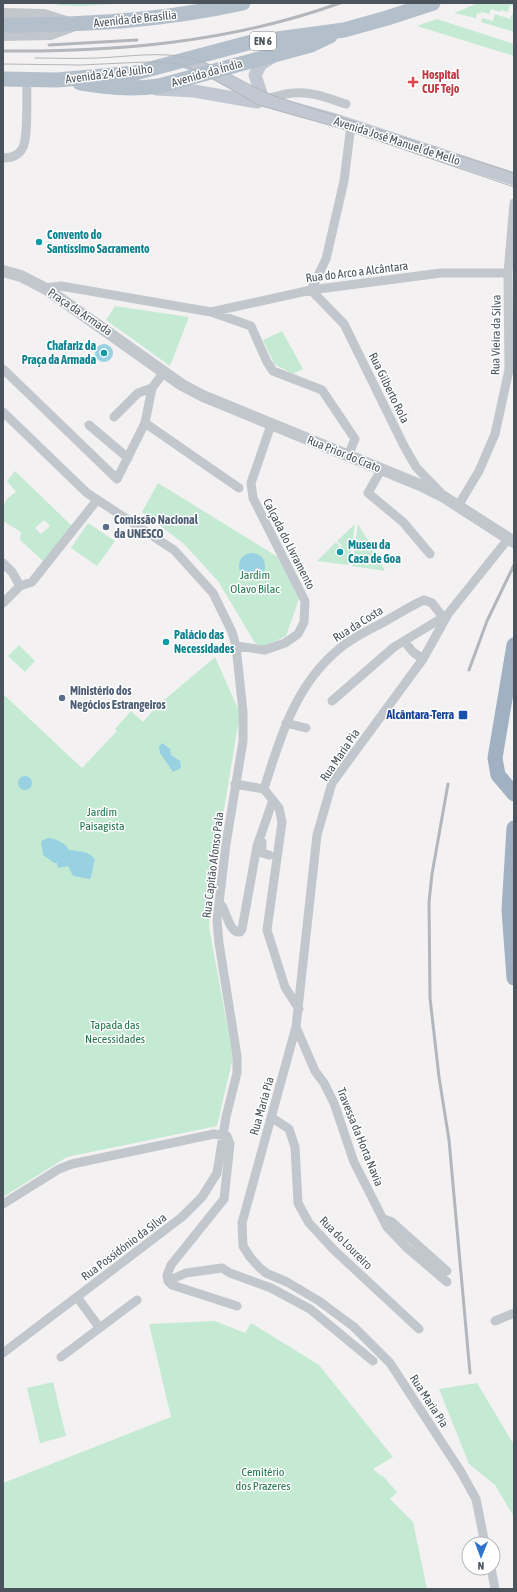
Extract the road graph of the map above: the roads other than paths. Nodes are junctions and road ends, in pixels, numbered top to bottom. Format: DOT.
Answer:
graph roads {
  1 [pos="243,3"];
  2 [pos="433,3"];
  3 [pos="3,14"];
  4 [pos="3,25"];
  5 [pos="75,25"];
  6 [pos="344,30"];
  7 [pos="3,35"];
  8 [pos="278,54"];
  9 [pos="183,61"];
  10 [pos="212,72"];
  11 [pos="3,79"];
  12 [pos="27,79"];
  13 [pos="58,80"];
  14 [pos="136,88"];
  15 [pos="263,100"];
  16 [pos="279,104"];
  17 [pos="346,104"];
  18 [pos="351,125"];
  19 [pos="3,158"];
  20 [pos="514,180"];
  21 [pos="514,203"];
  22 [pos="3,271"];
  23 [pos="508,273"];
  24 [pos="44,288"];
  25 [pos="311,290"];
  26 [pos="212,312"];
  27 [pos="3,369"];
  28 [pos="164,372"];
  29 [pos="175,379"];
  30 [pos="152,388"];
  31 [pos="3,412"];
  32 [pos="114,417"];
  33 [pos="145,423"];
  34 [pos="89,425"];
  35 [pos="271,425"];
  36 [pos="348,456"];
  37 [pos="128,458"];
  38 [pos="381,470"];
  39 [pos="239,488"];
  40 [pos="444,497"];
  41 [pos="97,500"];
  42 [pos="458,506"];
  43 [pos="511,541"];
  44 [pos="430,554"];
  45 [pos="3,564"];
  46 [pos="20,586"];
  47 [pos="3,603"];
  48 [pos="445,615"];
  49 [pos="404,641"];
  50 [pos="514,645"];
  51 [pos="236,646"];
  52 [pos="423,659"];
  53 [pos="332,701"];
  54 [pos="286,722"];
  55 [pos="306,728"];
  56 [pos="235,784"];
  57 [pos="264,789"];
  58 [pos="514,794"];
  59 [pos="273,800"];
  60 [pos="514,828"];
  61 [pos="262,835"];
  62 [pos="269,855"];
  63 [pos="219,902"];
  64 [pos="514,978"];
  65 [pos="299,1009"];
  66 [pos="296,1027"];
  67 [pos="271,1117"];
  68 [pos="223,1134"];
  69 [pos="3,1204"];
  70 [pos="384,1219"];
  71 [pos="447,1271"];
  72 [pos="168,1281"];
  73 [pos="447,1282"];
  74 [pos="77,1297"];
  75 [pos="137,1300"];
  76 [pos="237,1306"];
  77 [pos="514,1313"];
  78 [pos="495,1321"];
  79 [pos="99,1327"];
  80 [pos="419,1330"];
  81 [pos="3,1353"];
  82 [pos="61,1357"];
  83 [pos="373,1361"];
  84 [pos="484,1536"];
  85 [pos="493,1576"];
  86 [pos="495,1589"];
  1 -- 5 [label="main road, Avenida de Brasília"];
  2 -- 6 [label="main road, Avenida da Índia / EN 6"];
  3 -- 5 [label="street, Avenida de Brasília"];
  4 -- 5 [label="main road"];
  5 -- 7 [label="street, Avenida de Brasília"];
  6 -- 8 [label="main road, Avenida da Índia / EN 6"];
  6 -- 9 [label="main road, Avenida da Índia / EN 6"];
  8 -- 10 [label="main road, Avenida da Índia / EN 6"];
  8 -- 15 [label="main road"];
  9 -- 10 [label="main road, Avenida José Manuel de Mello"];
  9 -- 13 [label="main road, Avenida 24 de Julho"];
  10 -- 14 [label="main road, Avenida da Índia / EN 6"];
  10 -- 15 [label="main road, Avenida José Manuel de Mello"];
  11 -- 12 [label="main road, Avenida 24 de Julho"];
  12 -- 13 [label="main road, Avenida 24 de Julho"];
  12 -- 19 [label="street"];
  13 -- 14 [label="main road, Avenida 24 de Julho / EN 6"];
  14 -- 16 [label="main road, Avenida José Manuel de Mello"];
  15 -- 16 [label="main road, Avenida José Manuel de Mello"];
  15 -- 17 [label="street, Avenida José Manuel de Mello"];
  16 -- 18 [label="main road, Avenida José Manuel de Mello"];
  18 -- 20 [label="main road, Avenida José Manuel de Mello"];
  18 -- 25 [label="street"];
  21 -- 23 [label="street, Rua Vieira da Silva"];
  22 -- 24 [label="street"];
  23 -- 25 [label="street, Rua do Arco a Alcântara"];
  23 -- 42 [label="street, Rua Vieira da Silva"];
  24 -- 26 [label="street, Praça da Armada"];
  24 -- 28 [label="street, Praça da Armada"];
  25 -- 26 [label="street, Rua do Arco a Alcântara"];
  25 -- 40 [label="street, Rua Gilberto Rola"];
  26 -- 36 [label="street"];
  27 -- 37 [label="street"];
  28 -- 29 [label="street, Praça da Armada"];
  28 -- 30 [label="street"];
  29 -- 35 [label="street, Rua Prior do Crato"];
  30 -- 32 [label="street"];
  30 -- 33 [label="street"];
  31 -- 41 [label="street, Rua Capitão Afonso Pala"];
  33 -- 37 [label="street"];
  33 -- 39 [label="street"];
  34 -- 37 [label="street"];
  35 -- 36 [label="street, Rua Prior do Crato"];
  35 -- 51 [label="street, Calçada do Livramento"];
  36 -- 38 [label="street, Rua Prior do Crato"];
  38 -- 40 [label="street, Rua Prior do Crato"];
  38 -- 44 [label="street"];
  40 -- 42 [label="street, Rua Prior do Crato"];
  41 -- 46 [label="street"];
  41 -- 51 [label="street, Rua Capitão Afonso Pala"];
  42 -- 43 [label="street, Rua Prior do Crato"];
  43 -- 48 [label="street"];
  45 -- 46 [label="street"];
  46 -- 47 [label="street"];
  48 -- 49 [label="street"];
  48 -- 52 [label="street, Rua Maria Pia"];
  48 -- 54 [label="street, Rua da Costa"];
  49 -- 52 [label="street"];
  49 -- 53 [label="street"];
  50 -- 58 [label="highway"];
  51 -- 56 [label="street, Rua Capitão Afonso Pala"];
  52 -- 65 [label="street, Rua Maria Pia"];
  54 -- 55 [label="street"];
  54 -- 57 [label="street, Rua da Costa"];
  56 -- 57 [label="street"];
  56 -- 63 [label="street, Rua Capitão Afonso Pala"];
  57 -- 59 [label="street"];
  59 -- 61 [label="street"];
  59 -- 65 [label="street"];
  60 -- 64 [label="highway"];
  61 -- 62 [label="street"];
  61 -- 63 [label="street"];
  63 -- 68 [label="street, Rua Capitão Afonso Pala"];
  65 -- 66 [label="street, Rua Maria Pia"];
  66 -- 67 [label="street, Rua Maria Pia"];
  66 -- 70 [label="street, Travessa da Horta Navia"];
  67 -- 80 [label="street, Rua do Loureiro"];
  67 -- 84 [label="street, Rua Maria Pia"];
  68 -- 69 [label="street"];
  68 -- 72 [label="street"];
  68 -- 74 [label="street, Rua Possidónio da Silva"];
  70 -- 71 [label="street"];
  70 -- 73 [label="street, Travessa da Horta Navia"];
  72 -- 76 [label="street"];
  72 -- 83 [label="street"];
  74 -- 79 [label="street"];
  74 -- 81 [label="street, Rua Possidónio da Silva"];
  75 -- 79 [label="street"];
  77 -- 78 [label="street"];
  79 -- 82 [label="street"];
  85 -- 86 [label="street"];
}
